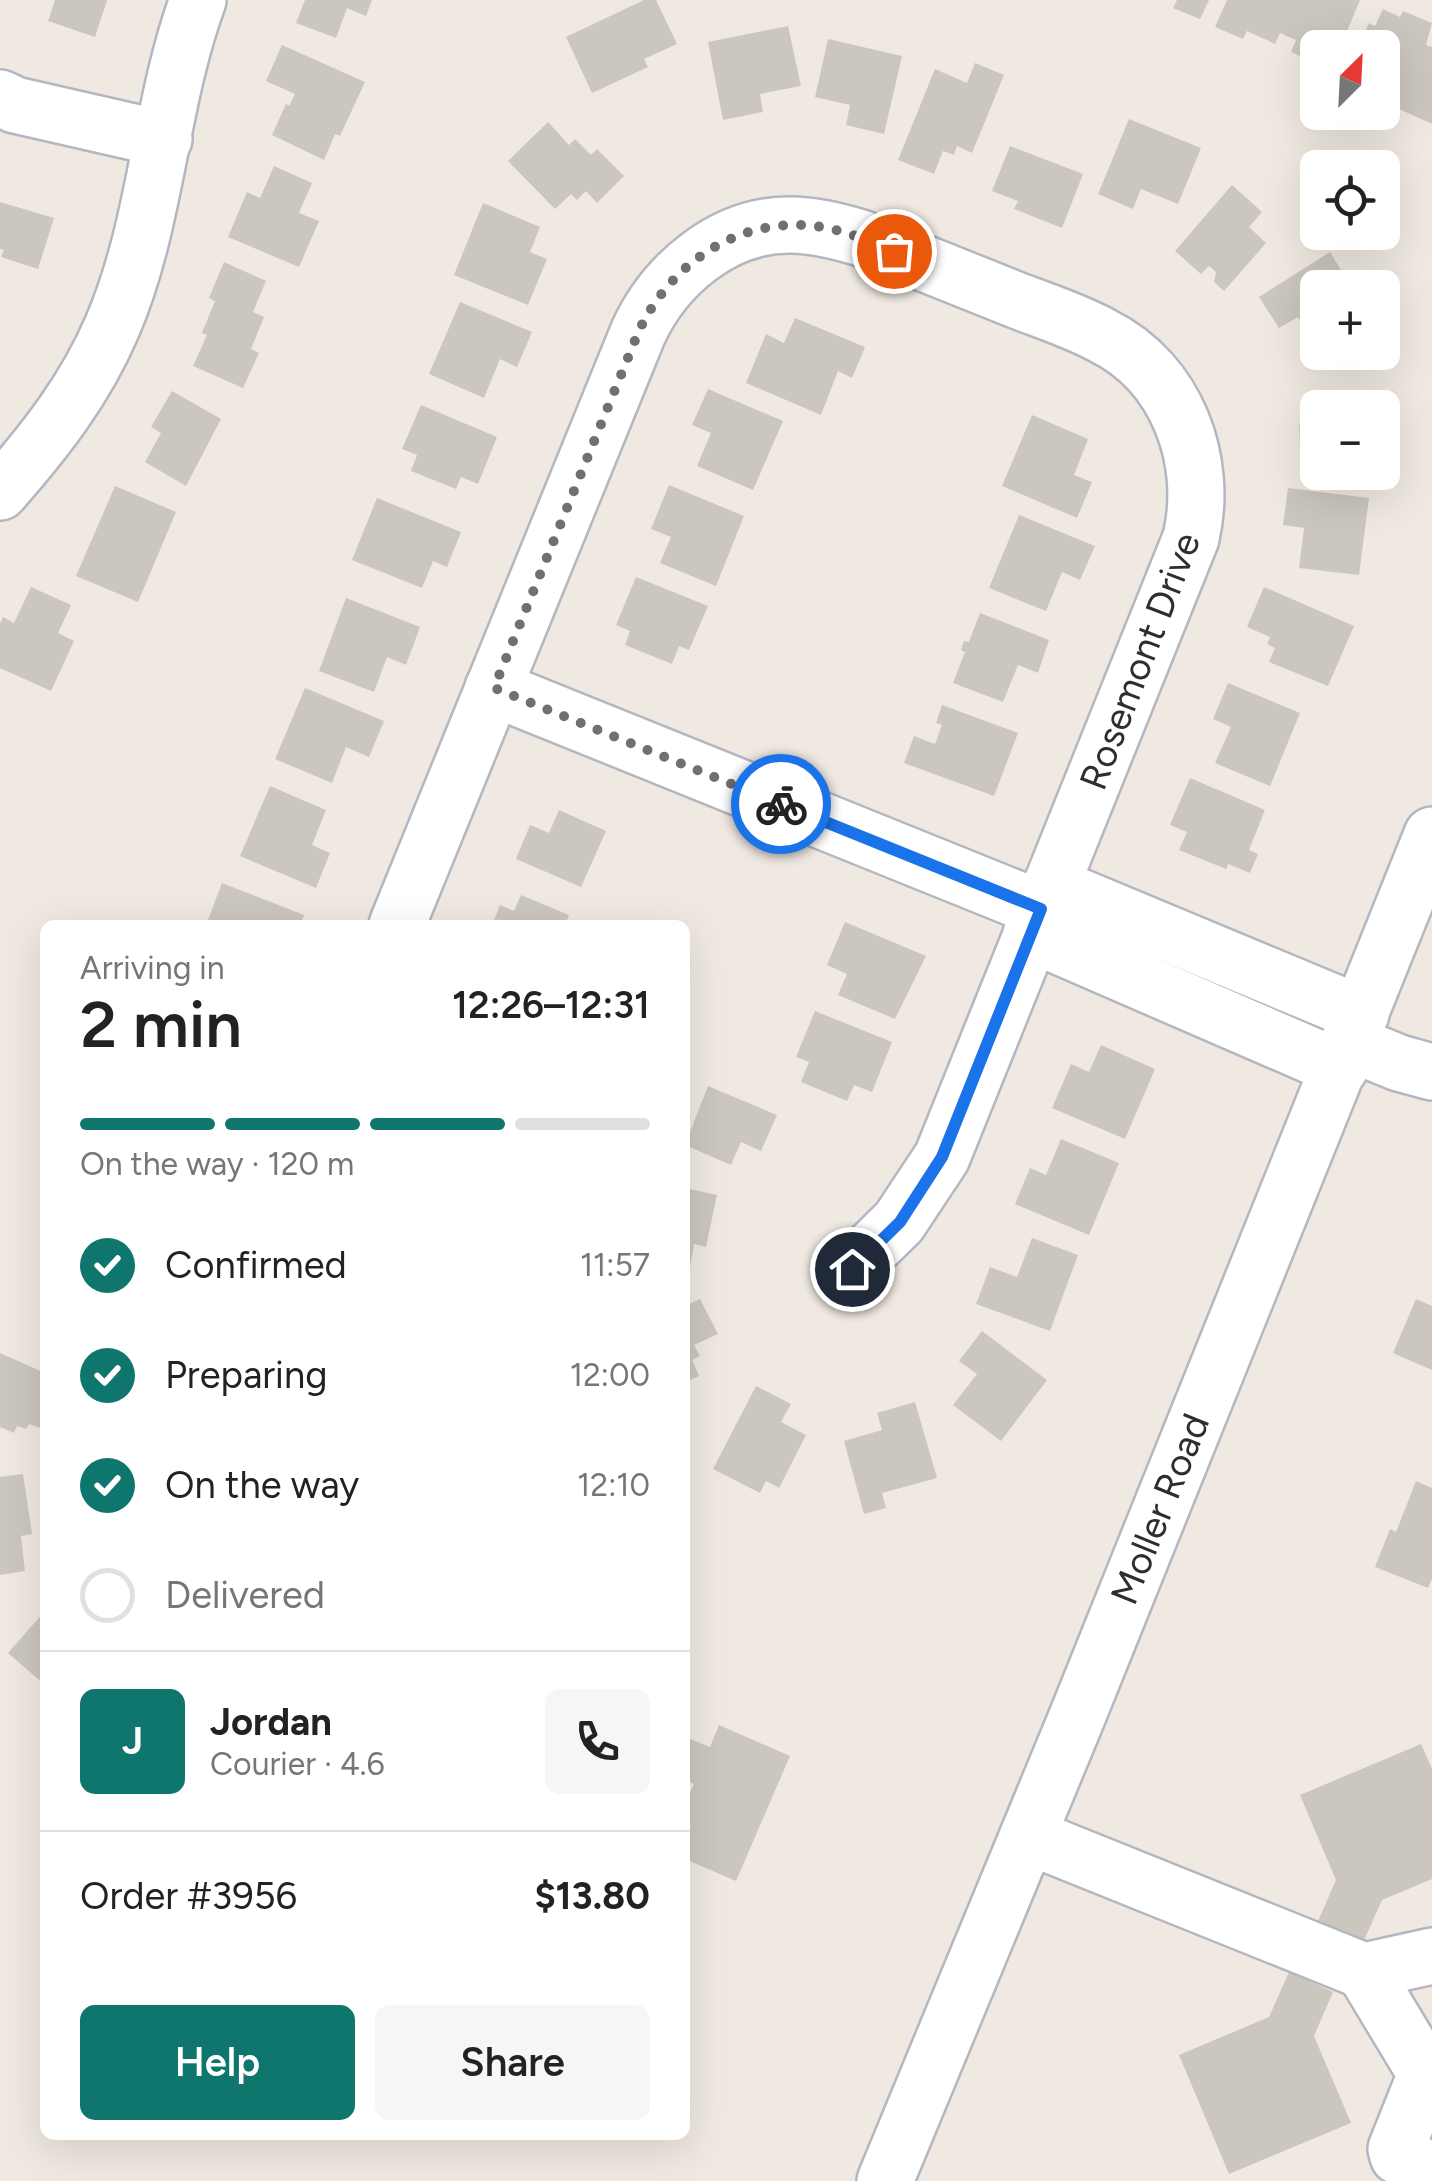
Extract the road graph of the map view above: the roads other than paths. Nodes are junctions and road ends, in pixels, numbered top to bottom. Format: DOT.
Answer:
graph roads {
  1 [pos="198,0"];
  2 [pos="0,98"];
  3 [pos="164,138"];
  4 [pos="0,492"];
  5 [pos="494,688"];
  6 [pos="1432,835"];
  7 [pos="1041,909"];
  8 [pos="398,920"];
  9 [pos="1350,1042"];
  10 [pos="1432,1072"];
  11 [pos="852,1269"];
  12 [pos="1028,1836"];
  13 [pos="1432,1956"];
  14 [pos="1364,1971"];
  15 [pos="1432,2170"];
  16 [pos="885,2181"];
  1 -- 3 [label="street"];
  2 -- 3 [label="street"];
  3 -- 4 [label="street"];
  5 -- 7 [label="street"];
  5 -- 7 [label="street, Rosemont Drive"];
  5 -- 8 [label="street, Rosemont Drive"];
  6 -- 9 [label="street, Moller Road"];
  7 -- 9 [label="street"];
  7 -- 11 [label="street, Rosemont Drive"];
  9 -- 10 [label="street"];
  9 -- 12 [label="street, Moller Road"];
  12 -- 14 [label="street"];
  12 -- 16 [label="street, Moller Road"];
  13 -- 14 [label="street"];
  14 -- 15 [label="street"];
}
